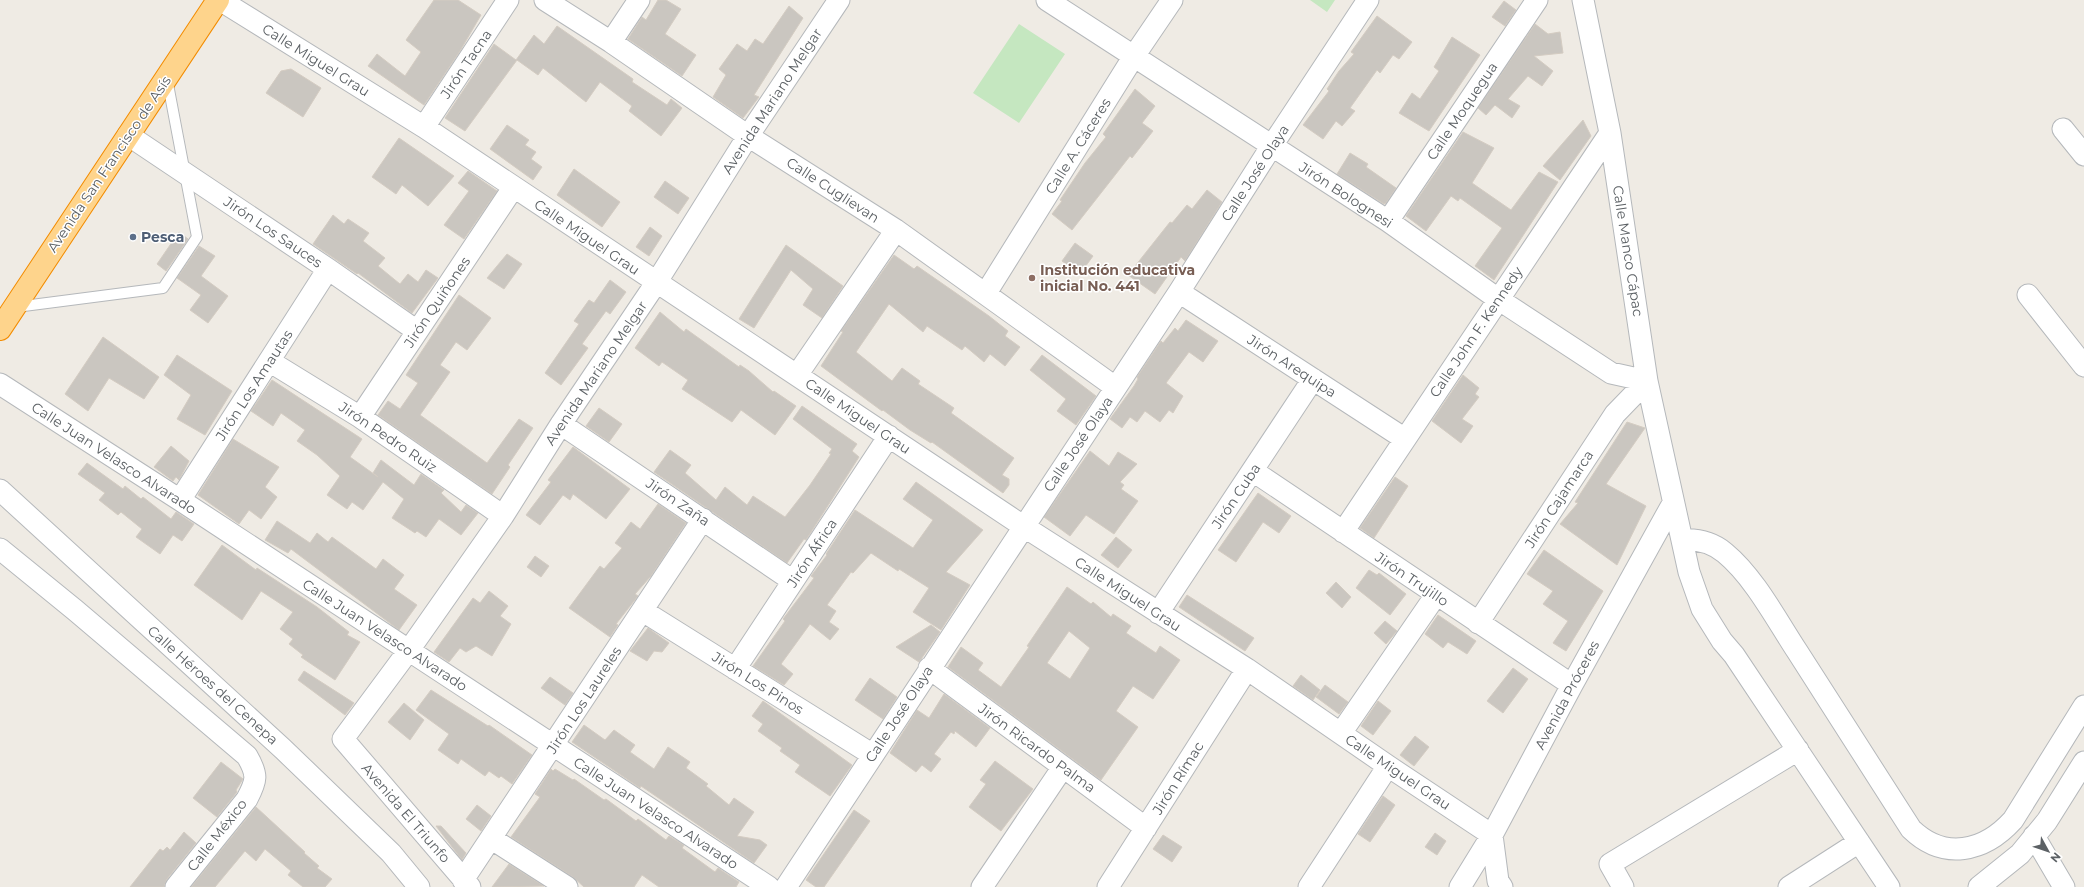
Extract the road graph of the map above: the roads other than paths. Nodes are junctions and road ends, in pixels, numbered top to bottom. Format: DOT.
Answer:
graph roads {
  1 [pos="219,0"];
  2 [pos="508,0"];
  3 [pos="545,0"];
  4 [pos="639,0"];
  5 [pos="839,0"];
  6 [pos="1172,0"];
  7 [pos="1368,0"];
  8 [pos="1537,0"];
  9 [pos="1583,0"];
  10 [pos="1051,1"];
  11 [pos="611,42"];
  12 [pos="1134,56"];
  13 [pos="167,77"];
  14 [pos="424,127"];
  15 [pos="2063,129"];
  16 [pos="1610,133"];
  17 [pos="128,135"];
  18 [pos="748,136"];
  19 [pos="1271,147"];
  20 [pos="2084,155"];
  21 [pos="185,173"];
  22 [pos="513,188"];
  23 [pos="1388,221"];
  24 [pos="896,230"];
  25 [pos="328,269"];
  26 [pos="656,283"];
  27 [pos="1179,292"];
  28 [pos="986,293"];
  29 [pos="2028,295"];
  30 [pos="1498,299"];
  31 [pos="14,307"];
  32 [pos="0,328"];
  33 [pos="417,331"];
  34 [pos="269,361"];
  35 [pos="2084,366"];
  36 [pos="797,375"];
  37 [pos="1313,380"];
  38 [pos="1647,381"];
  39 [pos="0,384"];
  40 [pos="1115,387"];
  41 [pos="360,417"];
  42 [pos="561,424"];
  43 [pos="888,436"];
  44 [pos="1405,439"];
  45 [pos="1253,471"];
  46 [pos="0,490"];
  47 [pos="180,500"];
  48 [pos="1673,503"];
  49 [pos="504,516"];
  50 [pos="704,519"];
  51 [pos="1023,526"];
  52 [pos="1343,532"];
  53 [pos="1683,540"];
  54 [pos="0,549"];
  55 [pos="793,581"];
  56 [pos="1436,595"];
  57 [pos="643,611"];
  58 [pos="1158,613"];
  59 [pos="1478,623"];
  60 [pos="409,650"];
  61 [pos="929,668"];
  62 [pos="735,669"];
  63 [pos="1247,669"];
  64 [pos="1572,685"];
  65 [pos="2084,706"];
  66 [pos="1341,733"];
  67 [pos="343,740"];
  68 [pos="554,746"];
  69 [pos="1798,750"];
  70 [pos="872,754"];
  71 [pos="2084,762"];
  72 [pos="1388,766"];
  73 [pos="1063,767"];
  74 [pos="1146,828"];
  75 [pos="1492,835"];
  76 [pos="2034,836"];
  77 [pos="492,839"];
  78 [pos="1860,842"];
  79 [pos="467,883"];
  80 [pos="176,887"];
  81 [pos="419,887"];
  82 [pos="567,887"];
  83 [pos="769,887"];
  84 [pos="786,887"];
  85 [pos="982,887"];
  86 [pos="1108,887"];
  87 [pos="1309,887"];
  88 [pos="1460,887"];
  89 [pos="1502,887"];
  90 [pos="1623,887"];
  91 [pos="1789,887"];
  92 [pos="1889,887"];
  93 [pos="1979,887"];
  94 [pos="2064,887"];
  1 -- 13 [label="highway, Avenida San Francisco de Asís"];
  1 -- 14 [label="street, Calle Miguel Grau"];
  2 -- 14 [label="street, Jirón Tacna"];
  3 -- 11 [label="street, Calle Cuglievan"];
  4 -- 11 [label="street"];
  5 -- 18 [label="street, Avenida Mariano Melgar"];
  6 -- 12 [label="street, Calle A. Cáceres"];
  7 -- 19 [label="street, Calle José Olaya"];
  8 -- 23 [label="street, Calle Moquegua"];
  9 -- 16 [label="street, Calle Manco Cápac"];
  10 -- 12 [label="street, Jirón Bolognesi"];
  11 -- 18 [label="street, Calle Cuglievan"];
  12 -- 19 [label="street, Jirón Bolognesi"];
  12 -- 28 [label="street, Calle A. Cáceres"];
  13 -- 17 [label="highway, Avenida San Francisco de Asís"];
  13 -- 21 [label="lane"];
  14 -- 22 [label="street, Calle Miguel Grau"];
  15 -- 20 [label="street"];
  16 -- 30 [label="street, Calle John F. Kennedy"];
  16 -- 38 [label="street, Calle Manco Cápac"];
  17 -- 21 [label="street, Jirón Los Sauces"];
  17 -- 31 [label="highway, Avenida San Francisco de Asís"];
  18 -- 24 [label="street, Calle Cuglievan"];
  18 -- 26 [label="street, Avenida Mariano Melgar"];
  19 -- 23 [label="street, Jirón Bolognesi"];
  19 -- 27 [label="street, Calle José Olaya"];
  21 -- 25 [label="street, Jirón Los Sauces"];
  21 -- 31 [label="lane"];
  22 -- 26 [label="street, Calle Miguel Grau"];
  22 -- 33 [label="street, Jirón Quiñones"];
  23 -- 30 [label="street, Jirón Bolognesi"];
  24 -- 28 [label="street, Calle Cuglievan"];
  24 -- 36 [label="street"];
  25 -- 33 [label="street, Jirón Los Sauces"];
  25 -- 34 [label="street, Jirón Los Amautas"];
  26 -- 36 [label="street, Calle Miguel Grau"];
  26 -- 42 [label="street, Avenida Mariano Melgar"];
  27 -- 37 [label="street, Jirón Arequipa"];
  27 -- 40 [label="street, Calle José Olaya"];
  28 -- 40 [label="street, Calle Cuglievan"];
  29 -- 35 [label="street"];
  30 -- 38 [label="street, Jirón Bolognesi"];
  30 -- 44 [label="street, Calle John F. Kennedy"];
  31 -- 32 [label="highway, Avenida San Francisco de Asís"];
  33 -- 41 [label="street, Jirón Quiñones"];
  34 -- 41 [label="street, Jirón Pedro Ruiz"];
  34 -- 47 [label="street, Jirón Los Amautas"];
  36 -- 43 [label="street, Calle Miguel Grau"];
  37 -- 44 [label="street, Jirón Arequipa"];
  37 -- 45 [label="street, Jirón Cuba"];
  38 -- 48 [label="street, Calle Manco Cápac"];
  38 -- 59 [label="street, Jirón Cajamarca"];
  39 -- 47 [label="street, Calle Juan Velasco Alvarado"];
  40 -- 51 [label="street, Calle José Olaya"];
  41 -- 49 [label="street, Jirón Pedro Ruiz"];
  42 -- 49 [label="street, Avenida Mariano Melgar"];
  42 -- 50 [label="street, Jirón Zaña"];
  43 -- 51 [label="street, Calle Miguel Grau"];
  43 -- 55 [label="street, Jirón África"];
  44 -- 52 [label="street, Calle John F. Kennedy"];
  45 -- 52 [label="street, Jirón Trujillo"];
  45 -- 58 [label="street, Jirón Cuba"];
  46 -- 81 [label="street, Calle Héroes del Cenepa"];
  47 -- 60 [label="street, Calle Juan Velasco Alvarado"];
  48 -- 53 [label="street, Calle Manco Cápac"];
  48 -- 64 [label="street, Avenida Próceres"];
  49 -- 60 [label="street, Avenida Mariano Melgar"];
  50 -- 55 [label="street, Jirón Zaña"];
  50 -- 57 [label="street, Jirón Los Laureles"];
  51 -- 58 [label="street, Calle Miguel Grau"];
  51 -- 61 [label="street, Calle José Olaya"];
  52 -- 56 [label="street, Jirón Trujillo"];
  53 -- 65 [label="street"];
  53 -- 69 [label="street, Calle Manco Cápac"];
  54 -- 80 [label="street, Calle México"];
  55 -- 62 [label="street, Jirón África"];
  56 -- 59 [label="street, Jirón Trujillo"];
  56 -- 66 [label="street"];
  57 -- 62 [label="street, Jirón Los Pinos"];
  57 -- 68 [label="street, Jirón Los Laureles"];
  58 -- 63 [label="street, Calle Miguel Grau"];
  59 -- 64 [label="street, Jirón Trujillo"];
  60 -- 67 [label="street, Avenida Mariano Melgar"];
  60 -- 68 [label="street, Calle Juan Velasco Alvarado"];
  61 -- 70 [label="street, Calle José Olaya"];
  61 -- 73 [label="street, Jirón Ricardo Palma"];
  62 -- 70 [label="street, Jirón Los Pinos"];
  63 -- 66 [label="street, Calle Miguel Grau"];
  63 -- 74 [label="street, Jirón Rímac"];
  64 -- 75 [label="street, Avenida Próceres"];
  66 -- 72 [label="street, Calle Miguel Grau"];
  67 -- 79 [label="street, Avenida El Triunfo"];
  68 -- 77 [label="street, Jirón Los Laureles"];
  68 -- 83 [label="street, Calle Juan Velasco Alvarado"];
  69 -- 78 [label="street, Calle Manco Cápac"];
  69 -- 90 [label="street"];
  70 -- 84 [label="street, Calle José Olaya"];
  71 -- 76 [label="street"];
  72 -- 75 [label="street, Calle Miguel Grau"];
  72 -- 87 [label="street"];
  73 -- 74 [label="street, Jirón Ricardo Palma"];
  73 -- 85 [label="street"];
  74 -- 86 [label="street, Jirón Rímac"];
  75 -- 88 [label="street, Avenida Próceres"];
  75 -- 89 [label="street"];
  76 -- 93 [label="street"];
  76 -- 94 [label="street"];
  77 -- 79 [label="street, Jirón Los Laureles"];
  77 -- 82 [label="street"];
  78 -- 91 [label="street"];
  78 -- 92 [label="street, Calle Manco Cápac"];
}
